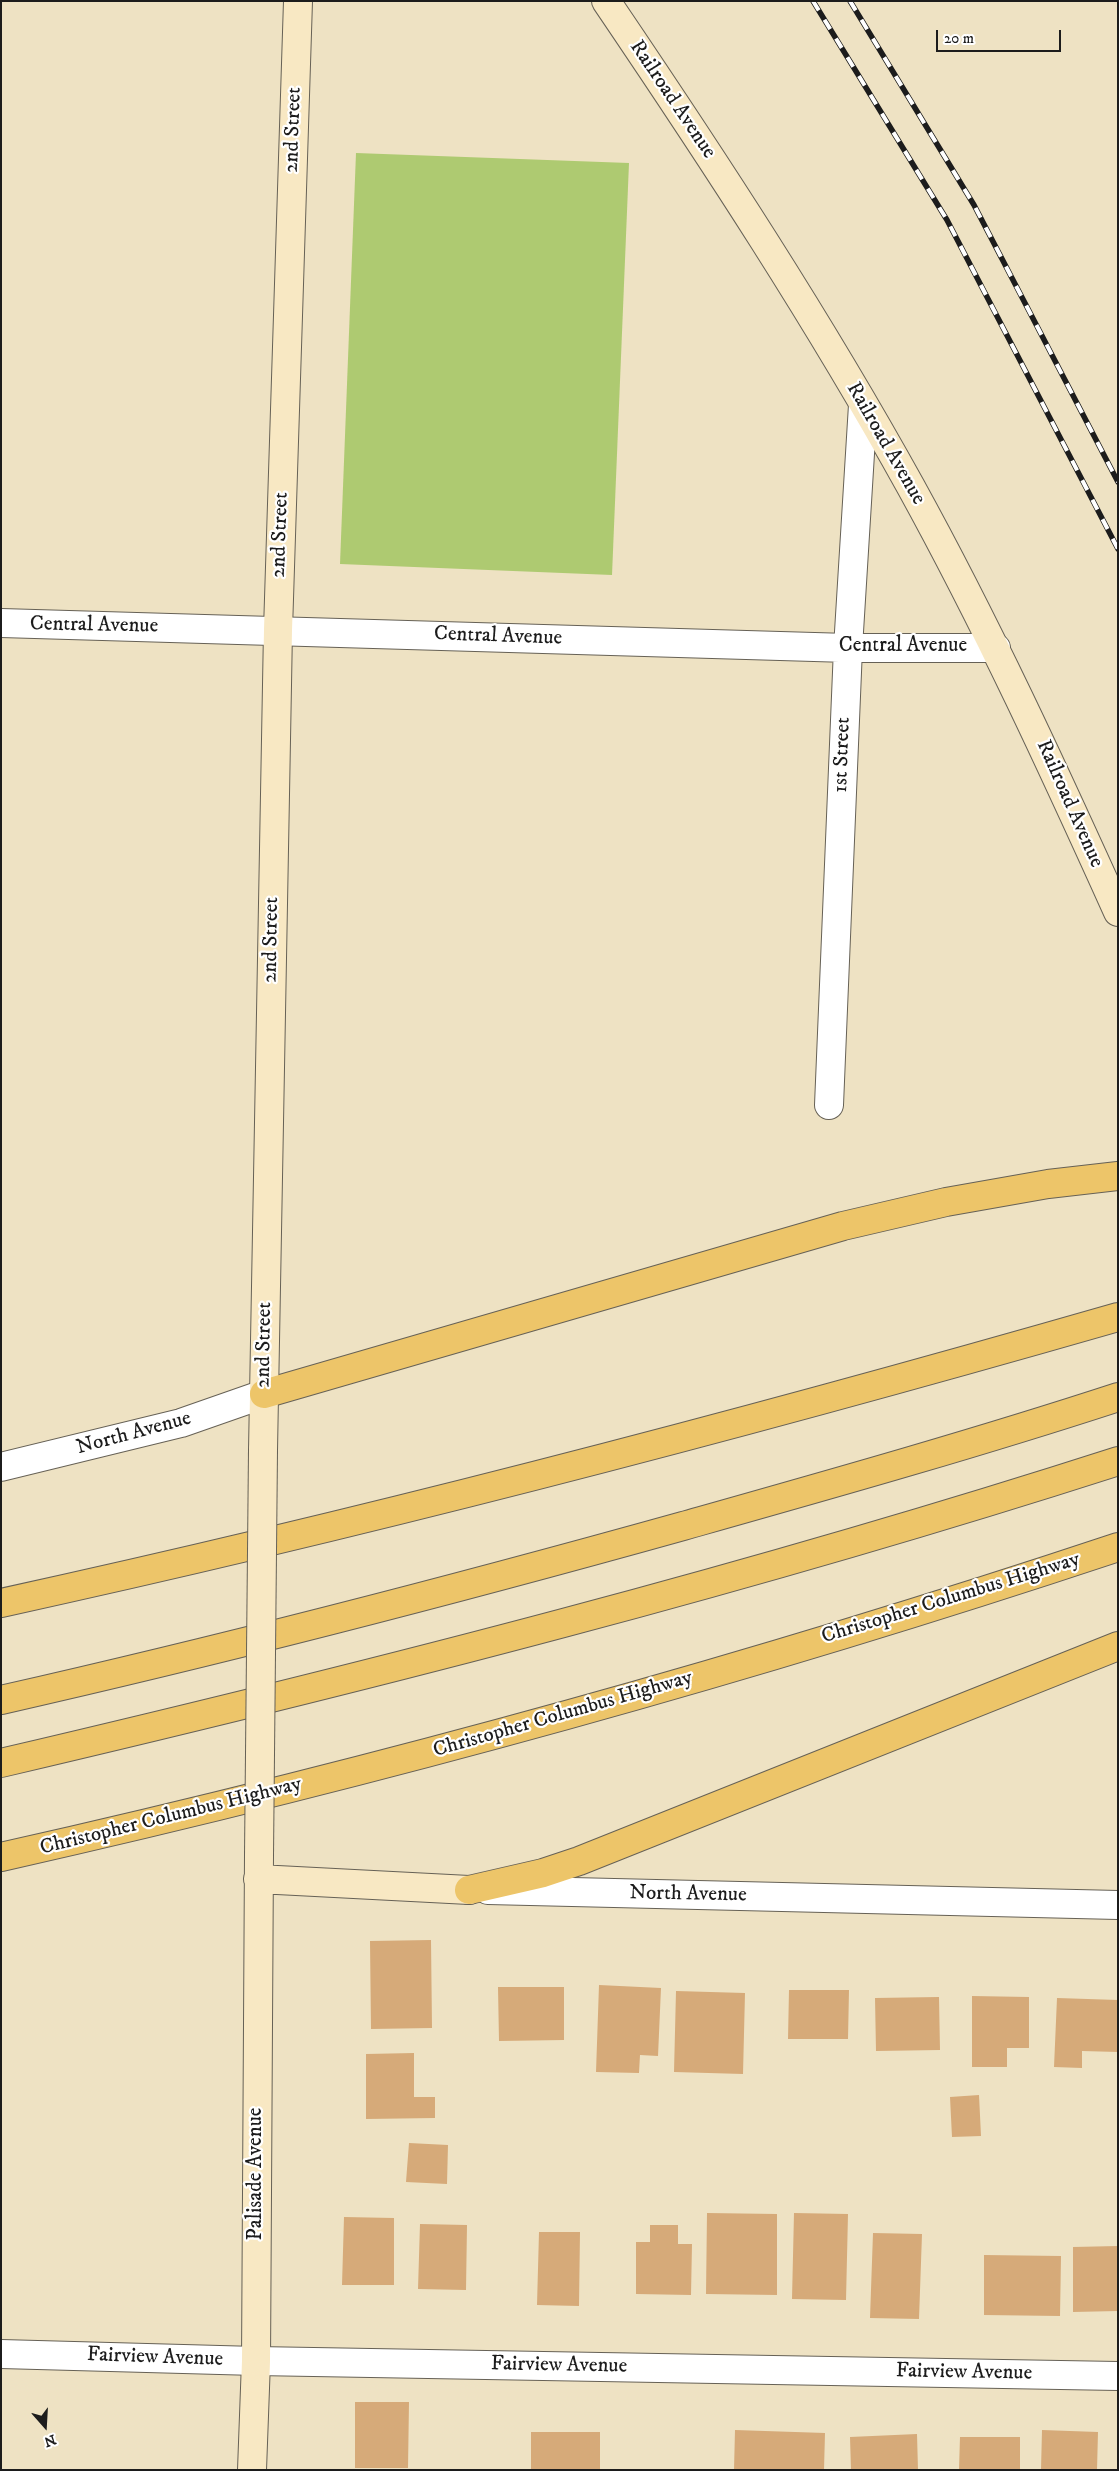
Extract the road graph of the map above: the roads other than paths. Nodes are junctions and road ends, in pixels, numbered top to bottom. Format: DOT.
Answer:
graph roads {
  1 [pos="298,1"];
  2 [pos="606,1"];
  3 [pos="863,405"];
  4 [pos="1,623"];
  5 [pos="278,630"];
  6 [pos="848,648"];
  7 [pos="996,648"];
  8 [pos="1118,912"];
  9 [pos="829,1106"];
  10 [pos="1112,1177"];
  11 [pos="1118,1317"];
  12 [pos="264,1394"];
  13 [pos="1118,1398"];
  14 [pos="1118,1461"];
  15 [pos="1,1467"];
  16 [pos="1118,1547"];
  17 [pos="1,1603"];
  18 [pos="1118,1646"];
  19 [pos="1,1700"];
  20 [pos="1,1763"];
  21 [pos="1,1857"];
  22 [pos="259,1867"];
  23 [pos="469,1890"];
  24 [pos="1118,1905"];
  25 [pos="1,2354"];
  26 [pos="256,2361"];
  27 [pos="1118,2376"];
  28 [pos="252,2470"];
  1 -- 5 [label="main road, 2nd Street"];
  2 -- 3 [label="main road, Railroad Avenue"];
  3 -- 6 [label="street, 1st Street"];
  3 -- 7 [label="main road, Railroad Avenue"];
  4 -- 5 [label="street, Central Avenue"];
  5 -- 6 [label="street, Central Avenue"];
  5 -- 12 [label="main road, 2nd Street"];
  6 -- 7 [label="street, Central Avenue"];
  6 -- 9 [label="street, 1st Street"];
  7 -- 8 [label="main road, Railroad Avenue"];
  10 -- 12 [label="highway"];
  11 -- 17 [label="highway"];
  12 -- 15 [label="street, North Avenue"];
  12 -- 22 [label="main road, 2nd Street, bridge"];
  13 -- 19 [label="highway"];
  14 -- 20 [label="highway"];
  16 -- 21 [label="highway, Christopher Columbus Highway"];
  18 -- 23 [label="highway"];
  22 -- 23 [label="main road, North Avenue"];
  22 -- 26 [label="main road, Palisade Avenue"];
  23 -- 24 [label="street, North Avenue"];
  25 -- 26 [label="street, Fairview Avenue"];
  26 -- 27 [label="street, Fairview Avenue"];
  26 -- 28 [label="main road, Palisade Avenue"];
}
